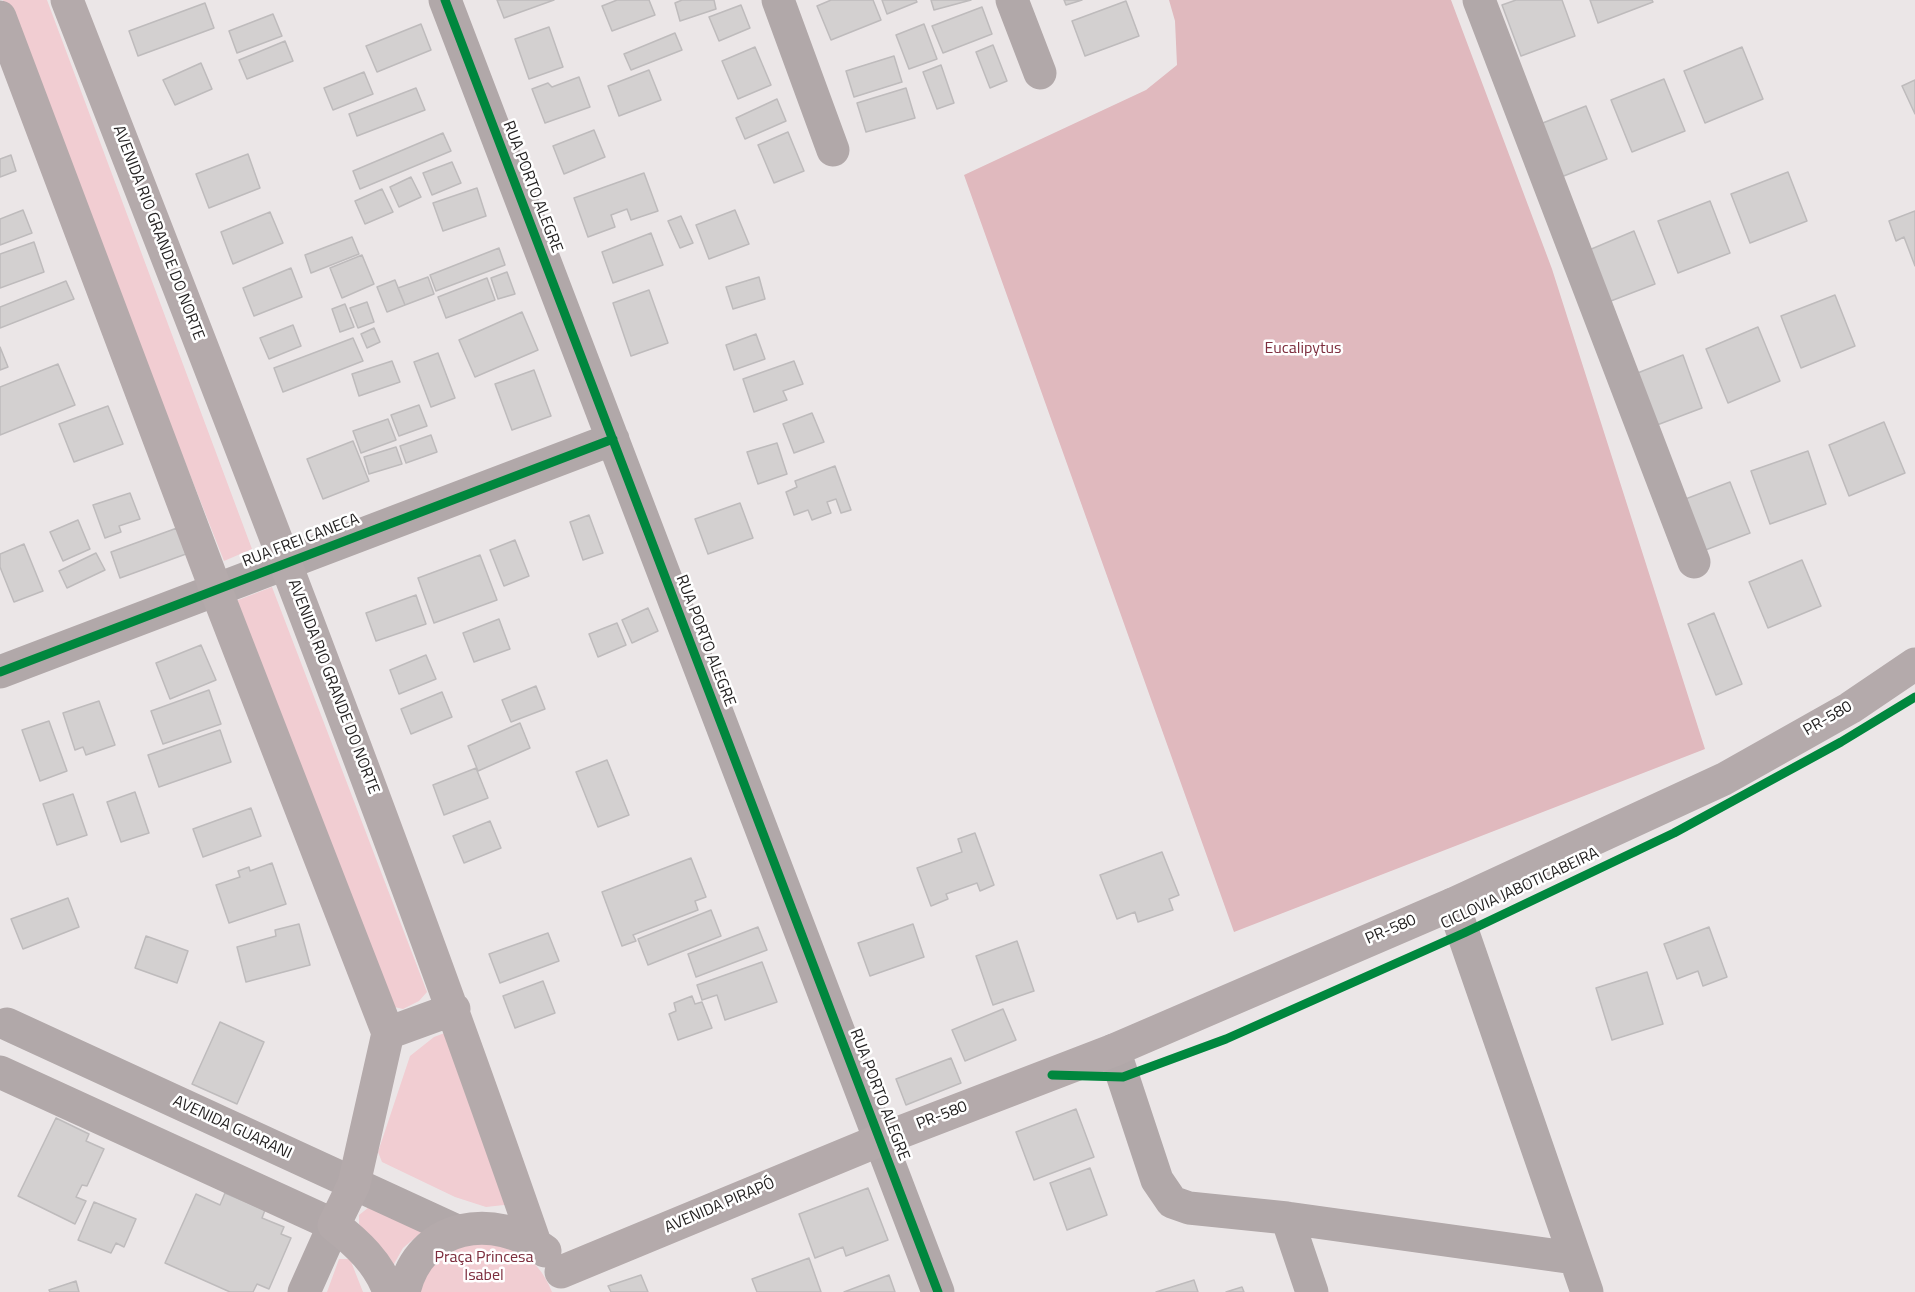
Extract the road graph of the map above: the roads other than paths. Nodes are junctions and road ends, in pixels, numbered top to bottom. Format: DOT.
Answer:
graph roads {
  1 [pos="67,0"];
  2 [pos="445,0"];
  3 [pos="778,0"];
  4 [pos="1012,0"];
  5 [pos="1479,0"];
  6 [pos="0,17"];
  7 [pos="1040,73"];
  8 [pos="833,150"];
  9 [pos="613,439"];
  10 [pos="286,562"];
  11 [pos="1694,562"];
  12 [pos="216,590"];
  13 [pos="1915,664"];
  14 [pos="0,672"];
  15 [pos="1453,904"];
  16 [pos="454,1009"];
  17 [pos="2,1021"];
  18 [pos="388,1033"];
  19 [pos="1114,1050"];
  20 [pos="0,1072"];
  21 [pos="880,1140"];
  22 [pos="354,1184"];
  23 [pos="1287,1218"];
  24 [pos="334,1225"];
  25 [pos="457,1231"];
  26 [pos="535,1243"];
  27 [pos="1574,1258"];
  28 [pos="564,1282"];
  29 [pos="304,1292"];
  30 [pos="389,1292"];
  31 [pos="404,1292"];
  32 [pos="938,1292"];
  33 [pos="1312,1292"];
  34 [pos="1587,1292"];
  1 -- 10 [label="main road, AVENIDA RIO GRANDE DO NORTE"];
  2 -- 9 [label="street, RUA PORTO ALEGRE"];
  3 -- 8 [label="street"];
  4 -- 7 [label="street"];
  5 -- 11 [label="street"];
  6 -- 12 [label="main road"];
  9 -- 10 [label="street, RUA FREI CANECA"];
  9 -- 21 [label="street, RUA PORTO ALEGRE"];
  10 -- 12 [label="street, RUA FREI CANECA"];
  10 -- 16 [label="main road, AVENIDA RIO GRANDE DO NORTE"];
  12 -- 14 [label="street, RUA FREI CANECA"];
  12 -- 18 [label="main road"];
  13 -- 15 [label="main road, PR-580 / PR-580"];
  15 -- 19 [label="main road, PR-580 / PR-580"];
  15 -- 27 [label="street"];
  16 -- 18 [label="main road"];
  16 -- 26 [label="main road, AVENIDA RIO GRANDE DO NORTE"];
  17 -- 22 [label="street, AVENIDA GUARANI"];
  18 -- 22 [label="main road"];
  19 -- 21 [label="main road, PR-580 / PR-580"];
  19 -- 23 [label="street"];
  20 -- 24 [label="street"];
  21 -- 28 [label="main road, AVENIDA PIRAPÓ"];
  21 -- 32 [label="street, RUA PORTO ALEGRE"];
  22 -- 24 [label="main road"];
  22 -- 25 [label="street, AVENIDA GUARANI"];
  23 -- 27 [label="street"];
  23 -- 33 [label="street"];
  24 -- 29 [label="street"];
  24 -- 30 [label="main road"];
  25 -- 26 [label="main road"];
  25 -- 31 [label="main road"];
  26 -- 28 [label="main road"];
  27 -- 34 [label="street"];
}
